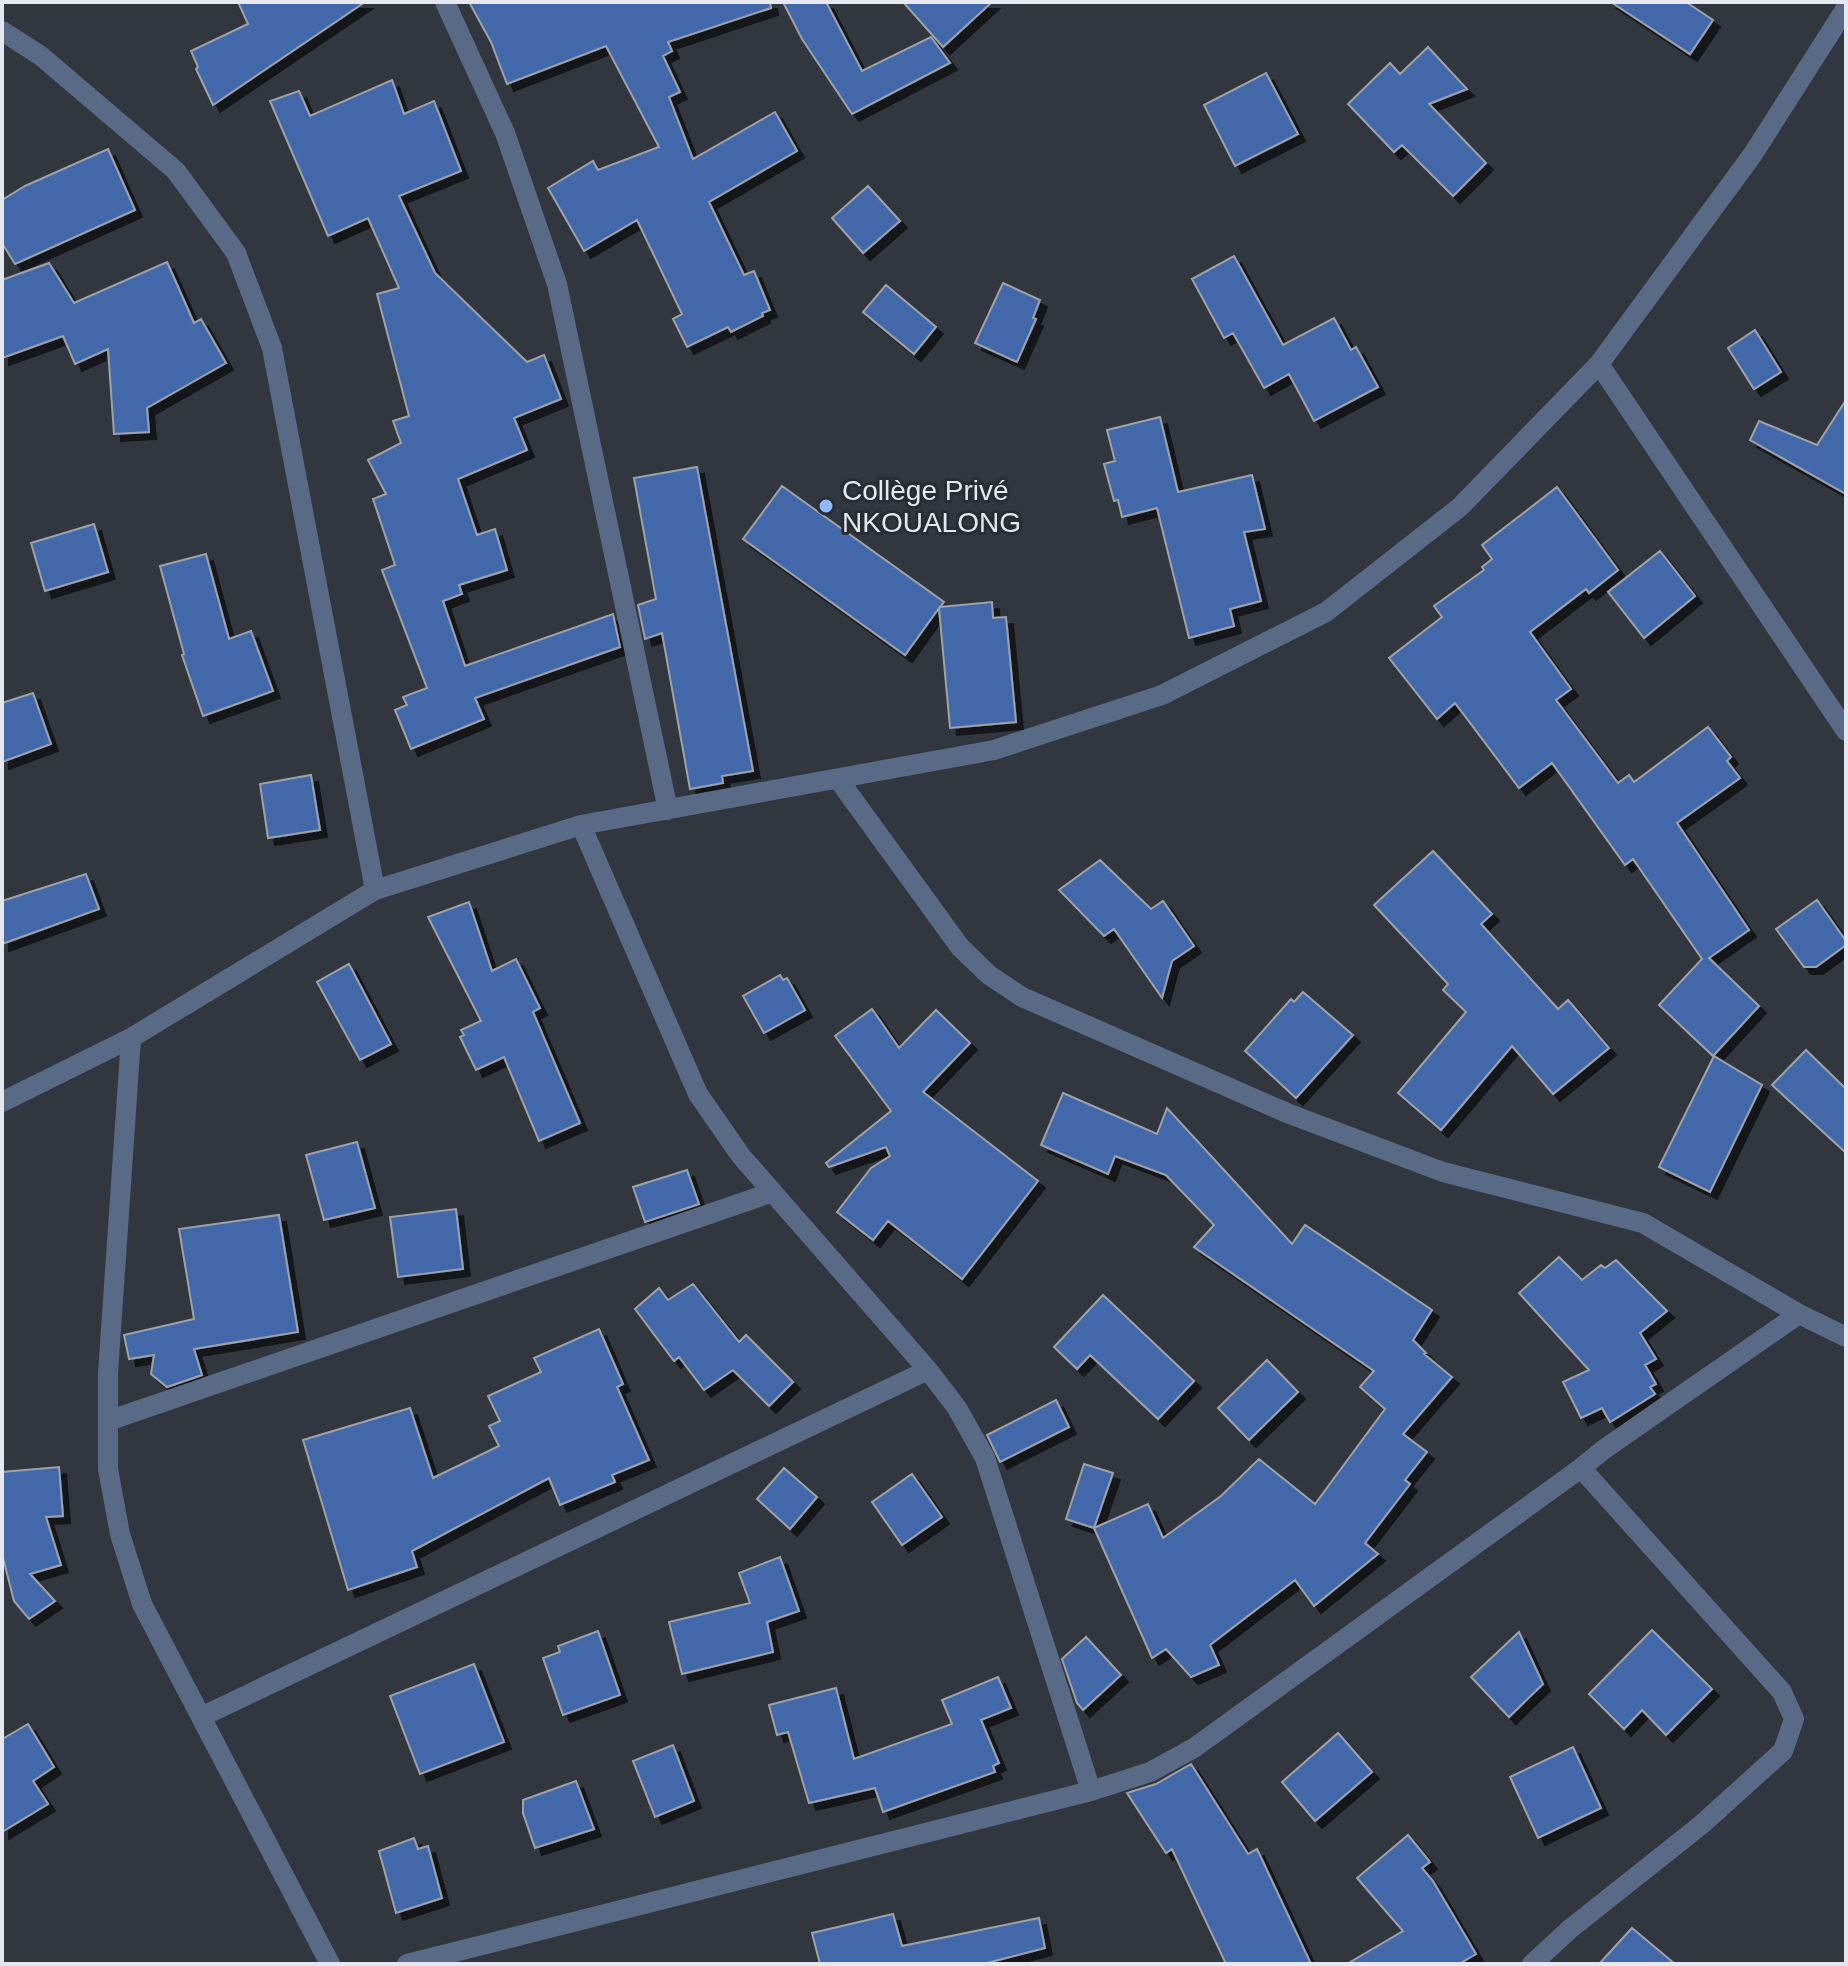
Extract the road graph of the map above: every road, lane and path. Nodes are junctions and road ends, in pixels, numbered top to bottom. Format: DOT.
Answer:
graph roads {
  1 [pos="445,2"];
  2 [pos="1846,8"];
  3 [pos="2,31"];
  4 [pos="1599,364"];
  5 [pos="1846,731"];
  6 [pos="838,779"];
  7 [pos="668,810"];
  8 [pos="581,825"];
  9 [pos="375,890"];
  10 [pos="131,1038"];
  11 [pos="2,1102"];
  12 [pos="773,1192"];
  13 [pos="1799,1314"];
  14 [pos="1846,1337"];
  15 [pos="928,1370"];
  16 [pos="108,1421"];
  17 [pos="1581,1468"];
  18 [pos="201,1717"];
  19 [pos="1091,1791"];
  20 [pos="330,1964"];
  21 [pos="407,1964"];
  22 [pos="1532,1964"];
  1 -- 7 [label="street"];
  2 -- 4 [label="street"];
  3 -- 9 [label="street"];
  4 -- 5 [label="street"];
  4 -- 6 [label="street"];
  6 -- 7 [label="street"];
  6 -- 13 [label="street"];
  7 -- 8 [label="street"];
  8 -- 9 [label="street"];
  8 -- 12 [label="street"];
  9 -- 10 [label="street"];
  10 -- 11 [label="street"];
  10 -- 16 [label="street"];
  12 -- 15 [label="street"];
  12 -- 16 [label="street"];
  13 -- 14 [label="street"];
  13 -- 17 [label="street"];
  15 -- 18 [label="street"];
  15 -- 19 [label="street"];
  16 -- 18 [label="street"];
  17 -- 19 [label="street"];
  17 -- 22 [label="street"];
  18 -- 20 [label="street"];
  19 -- 21 [label="street"];
}
